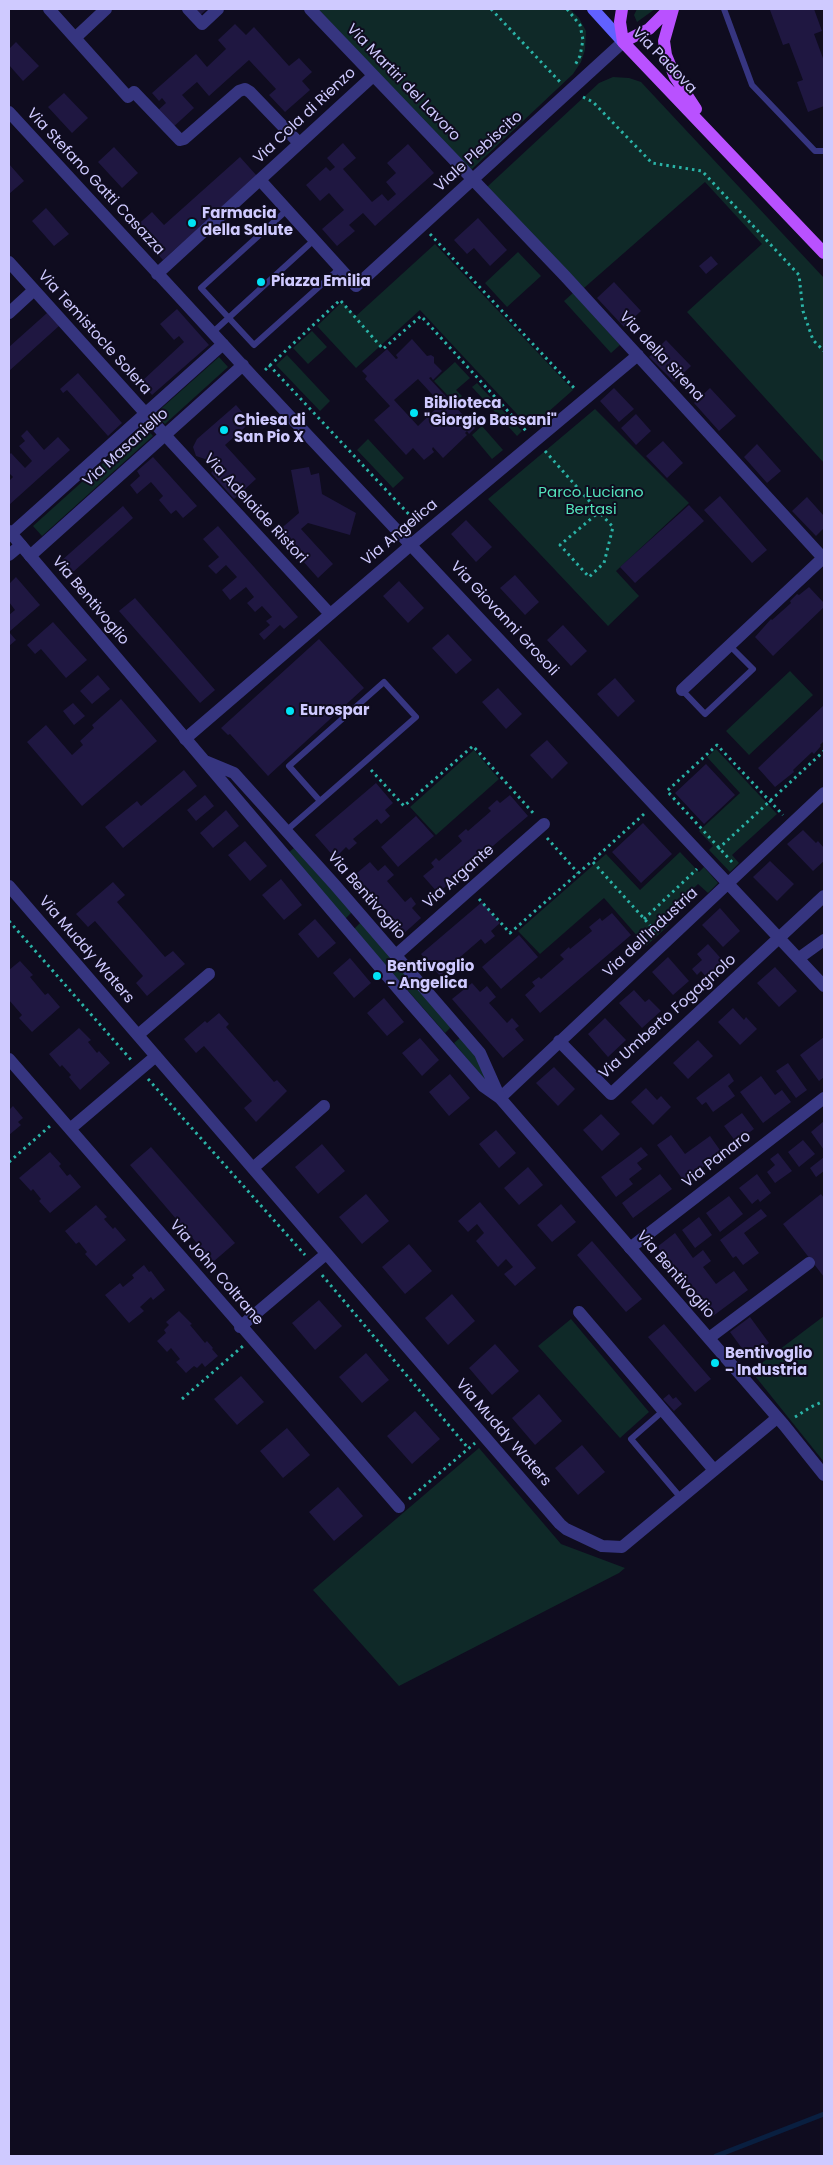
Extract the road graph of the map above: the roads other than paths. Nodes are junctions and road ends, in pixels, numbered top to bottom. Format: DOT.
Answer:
graph roads {
  1 [pos="49,9"];
  2 [pos="106,9"];
  3 [pos="188,9"];
  4 [pos="218,9"];
  5 [pos="310,9"];
  6 [pos="593,9"];
  7 [pos="622,9"];
  8 [pos="669,9"];
  9 [pos="673,9"];
  10 [pos="724,9"];
  11 [pos="75,38"];
  12 [pos="623,42"];
  13 [pos="373,76"];
  14 [pos="9,112"];
  15 [pos="712,134"];
  16 [pos="299,143"];
  17 [pos="824,151"];
  18 [pos="473,179"];
  19 [pos="260,180"];
  20 [pos="287,210"];
  21 [pos="314,240"];
  22 [pos="824,253"];
  23 [pos="9,262"];
  24 [pos="340,268"];
  25 [pos="158,274"];
  26 [pos="34,290"];
  27 [pos="9,313"];
  28 [pos="229,318"];
  29 [pos="212,333"];
  30 [pos="223,344"];
  31 [pos="638,355"];
  32 [pos="243,365"];
  33 [pos="145,414"];
  34 [pos="160,430"];
  35 [pos="10,532"];
  36 [pos="412,544"];
  37 [pos="21,545"];
  38 [pos="9,555"];
  39 [pos="30,556"];
  40 [pos="824,559"];
  41 [pos="330,614"];
  42 [pos="730,646"];
  43 [pos="682,690"];
  44 [pos="185,739"];
  45 [pos="204,761"];
  46 [pos="824,793"];
  47 [pos="320,801"];
  48 [pos="544,824"];
  49 [pos="287,830"];
  50 [pos="266,834"];
  51 [pos="282,853"];
  52 [pos="729,882"];
  53 [pos="9,886"];
  54 [pos="824,896"];
  55 [pos="780,937"];
  56 [pos="824,940"];
  57 [pos="396,955"];
  58 [pos="799,958"];
  59 [pos="209,974"];
  60 [pos="824,986"];
  61 [pos="138,1035"];
  62 [pos="560,1041"];
  63 [pos="156,1056"];
  64 [pos="9,1059"];
  65 [pos="500,1098"];
  66 [pos="824,1098"];
  67 [pos="324,1106"];
  68 [pos="70,1129"];
  69 [pos="253,1168"];
  70 [pos="630,1248"];
  71 [pos="326,1254"];
  72 [pos="810,1263"];
  73 [pos="579,1312"];
  74 [pos="240,1327"];
  75 [pos="709,1338"];
  76 [pos="664,1411"];
  77 [pos="781,1421"];
  78 [pos="714,1470"];
  79 [pos="824,1475"];
  80 [pos="681,1498"];
  81 [pos="399,1508"];
  1 -- 11 [label="street"];
  2 -- 11 [label="street"];
  3 -- 4 [label="street"];
  5 -- 13 [label="street, Via Martiri del Lavoro"];
  6 -- 12 [label="main road, Via Padova"];
  7 -- 12 [label="main road"];
  8 -- 12 [label="main road"];
  9 -- 15 [label="main road, Via Padova"];
  10 -- 17 [label="lane"];
  11 -- 16 [label="street"];
  12 -- 15 [label="main road, Via Padova"];
  12 -- 18 [label="street, Viale Plebiscito"];
  13 -- 16 [label="street, Via Cola di Rienzo"];
  13 -- 18 [label="street, Via Martiri del Lavoro"];
  14 -- 25 [label="street, Via Stefano Gatti Casazza"];
  15 -- 22 [label="main road, Via Padova"];
  16 -- 19 [label="street, Via Cola di Rienzo"];
  18 -- 24 [label="street, Viale Plebiscito"];
  18 -- 31 [label="street, Via della Sirena"];
  19 -- 20 [label="street"];
  19 -- 25 [label="street"];
  20 -- 21 [label="street"];
  20 -- 28 [label="lane"];
  21 -- 24 [label="street"];
  21 -- 28 [label="lane"];
  23 -- 26 [label="street, Via Temistocle Solera"];
  24 -- 28 [label="lane"];
  25 -- 29 [label="street"];
  26 -- 27 [label="street"];
  26 -- 33 [label="street, Via Temistocle Solera"];
  28 -- 29 [label="lane"];
  29 -- 30 [label="street"];
  30 -- 32 [label="street"];
  30 -- 33 [label="street, Via Masaniello"];
  31 -- 36 [label="street, Via Angelica"];
  31 -- 40 [label="street, Via della Sirena"];
  32 -- 34 [label="street, Via Masaniello"];
  32 -- 36 [label="street, Via Giovanni Grosoli"];
  33 -- 34 [label="street, Via Temistocle Solera"];
  33 -- 35 [label="street, Via Masaniello"];
  34 -- 39 [label="street, Via Masaniello"];
  34 -- 41 [label="street, Via Adelaide Ristori"];
  35 -- 37 [label="street, Via Bentivoglio"];
  36 -- 41 [label="street, Via Angelica"];
  36 -- 52 [label="street, Via Giovanni Grosoli"];
  37 -- 38 [label="street"];
  37 -- 39 [label="street, Via Bentivoglio"];
  39 -- 44 [label="street, Via Bentivoglio"];
  40 -- 42 [label="street, Via della Sirena"];
  41 -- 44 [label="street, Via Angelica"];
  42 -- 43 [label="street, Via della Sirena"];
  42 -- 43 [label="lane, Via della Sirena"];
  44 -- 45 [label="street, Via Bentivoglio"];
  45 -- 49 [label="street, Via Bentivoglio"];
  45 -- 50 [label="street, Via Bentivoglio"];
  46 -- 52 [label="street, Via dell'Industria"];
  47 -- 47 [label="lane"];
  47 -- 49 [label="lane"];
  48 -- 57 [label="street, Via Argante"];
  49 -- 50 [label="street"];
  49 -- 51 [label="street"];
  49 -- 57 [label="street, Via Bentivoglio"];
  50 -- 51 [label="street, Via Bentivoglio"];
  51 -- 65 [label="street, Via Bentivoglio"];
  52 -- 55 [label="street, Via Giovanni Grosoli"];
  52 -- 62 [label="street, Via dell'Industria"];
  53 -- 61 [label="street, Via Muddy Waters"];
  54 -- 55 [label="street"];
  55 -- 58 [label="street, Via Giovanni Grosoli"];
  55 -- 62 [label="street, Via Umberto Fogagnolo"];
  56 -- 58 [label="street"];
  57 -- 65 [label="street, Via Bentivoglio"];
  58 -- 60 [label="street, Via Giovanni Grosoli"];
  59 -- 61 [label="street"];
  61 -- 63 [label="street, Via Muddy Waters"];
  62 -- 65 [label="street, Via dell'Industria"];
  63 -- 68 [label="street"];
  63 -- 69 [label="street, Via Muddy Waters"];
  64 -- 68 [label="street, Via John Coltrane"];
  65 -- 70 [label="street, Via Bentivoglio"];
  66 -- 70 [label="street, Via Panaro"];
  67 -- 69 [label="street"];
  68 -- 74 [label="street, Via John Coltrane"];
  69 -- 71 [label="street, Via Muddy Waters"];
  70 -- 75 [label="street, Via Bentivoglio"];
  71 -- 74 [label="street"];
  71 -- 80 [label="street, Via Muddy Waters"];
  72 -- 75 [label="street"];
  73 -- 76 [label="street"];
  74 -- 81 [label="street, Via John Coltrane"];
  75 -- 77 [label="street, Via Bentivoglio"];
  76 -- 78 [label="street"];
  76 -- 80 [label="lane"];
  77 -- 78 [label="street, Via Muddy Waters"];
  77 -- 79 [label="street, Via Bentivoglio"];
  78 -- 80 [label="street, Via Muddy Waters"];
}
